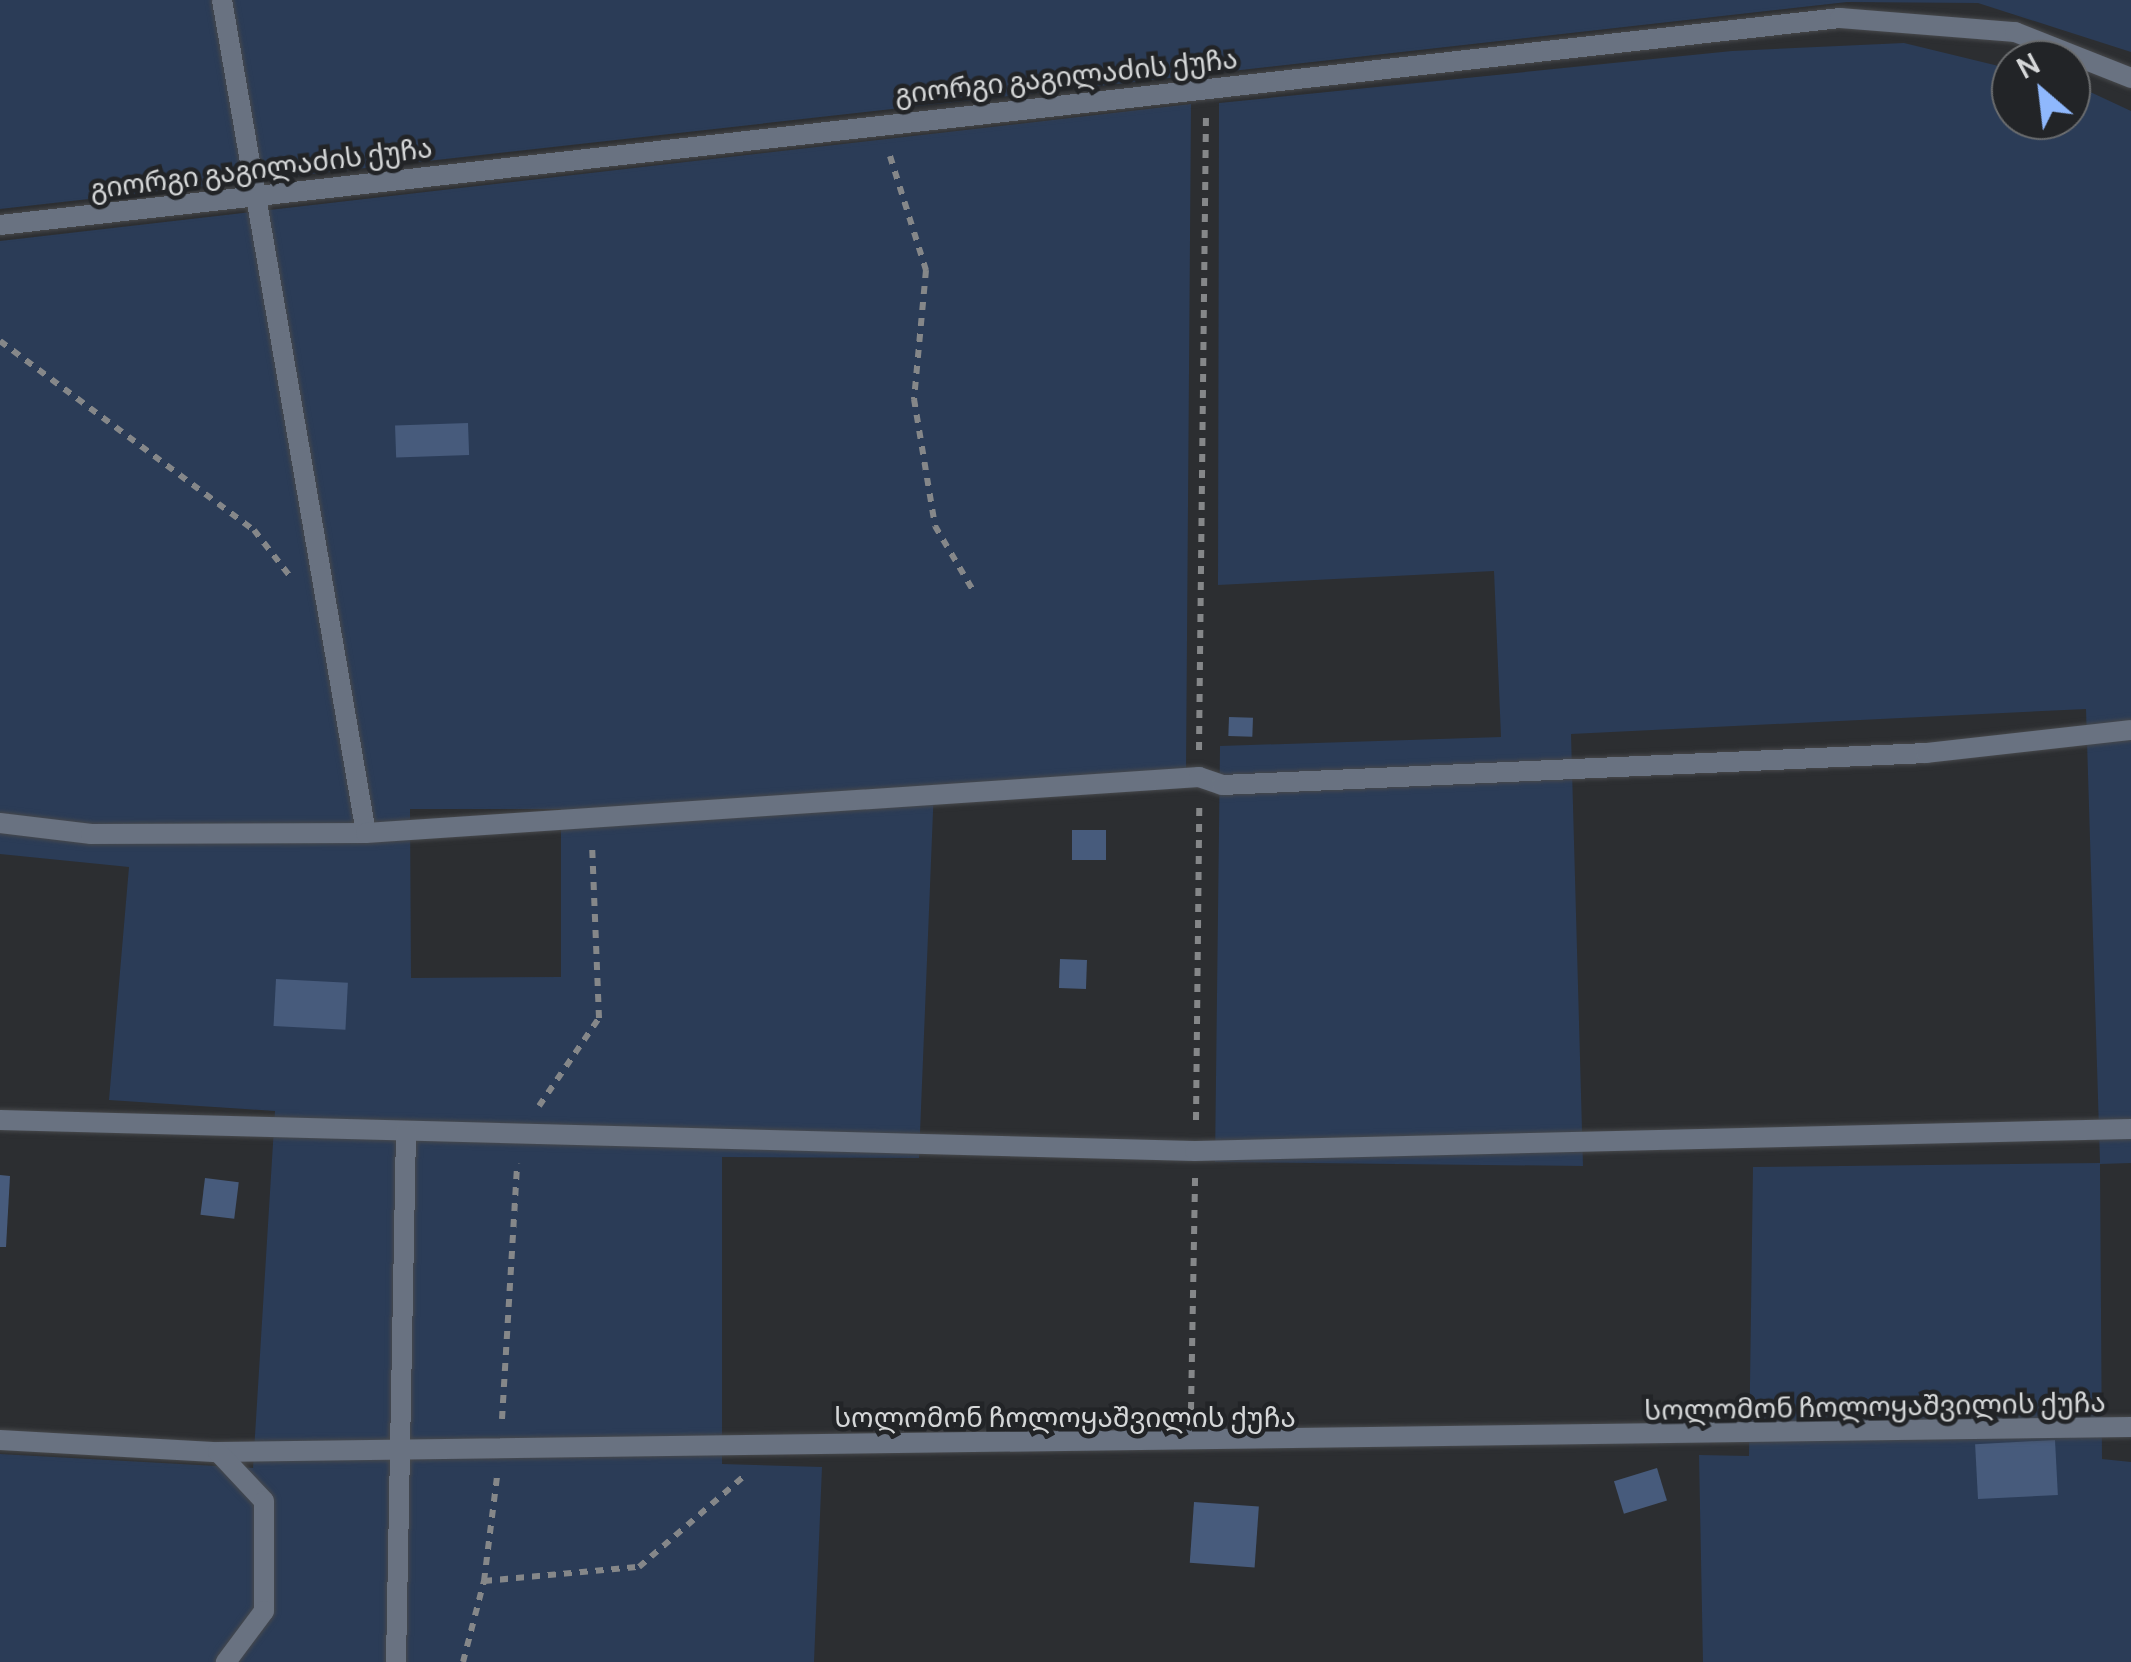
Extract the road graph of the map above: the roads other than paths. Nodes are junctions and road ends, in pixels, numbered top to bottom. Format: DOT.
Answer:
graph roads {
  1 [pos="222,0"];
  2 [pos="2131,78"];
  3 [pos="251,196"];
  4 [pos="0,225"];
  5 [pos="2131,730"];
  6 [pos="0,823"];
  7 [pos="366,833"];
  8 [pos="0,1120"];
  9 [pos="2131,1129"];
  10 [pos="406,1130"];
  11 [pos="2131,1428"];
  12 [pos="0,1440"];
  13 [pos="403,1445"];
  14 [pos="218,1452"];
  15 [pos="226,1662"];
  16 [pos="396,1662"];
  1 -- 3 [label="street"];
  2 -- 3 [label="street, გიორგი გაგილაძის ქუჩა"];
  3 -- 4 [label="street, გიორგი გაგილაძის ქუჩა"];
  3 -- 7 [label="street"];
  5 -- 7 [label="street"];
  6 -- 7 [label="street"];
  8 -- 10 [label="street"];
  9 -- 10 [label="street"];
  10 -- 13 [label="street"];
  11 -- 13 [label="street, სოლომონ ჩოლოყაშვილის ქუჩა"];
  12 -- 14 [label="street, სოლომონ ჩოლოყაშვილის ქუჩა"];
  13 -- 14 [label="street, სოლომონ ჩოლოყაშვილის ქუჩა"];
  13 -- 16 [label="street"];
  14 -- 15 [label="street"];
}
